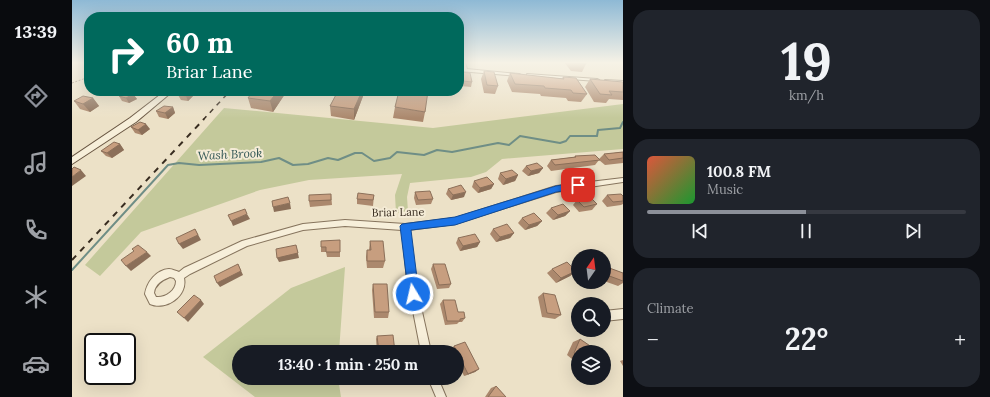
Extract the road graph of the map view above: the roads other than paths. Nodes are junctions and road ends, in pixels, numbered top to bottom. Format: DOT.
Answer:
graph roads {
  1 [pos="602,81"];
  2 [pos="623,82"];
  3 [pos="164,96"];
  4 [pos="72,161"];
  5 [pos="623,180"];
  6 [pos="405,226"];
  7 [pos="179,278"];
  8 [pos="623,314"];
  9 [pos="611,315"];
  10 [pos="425,345"];
  11 [pos="436,385"];
  12 [pos="442,397"];
  1 -- 2 [label="street"];
  3 -- 4 [label="main road"];
  5 -- 6 [label="street, Briar Lane"];
  6 -- 7 [label="street, Briar Lane"];
  6 -- 10 [label="street"];
  8 -- 9 [label="street"];
  11 -- 12 [label="street"];
}
